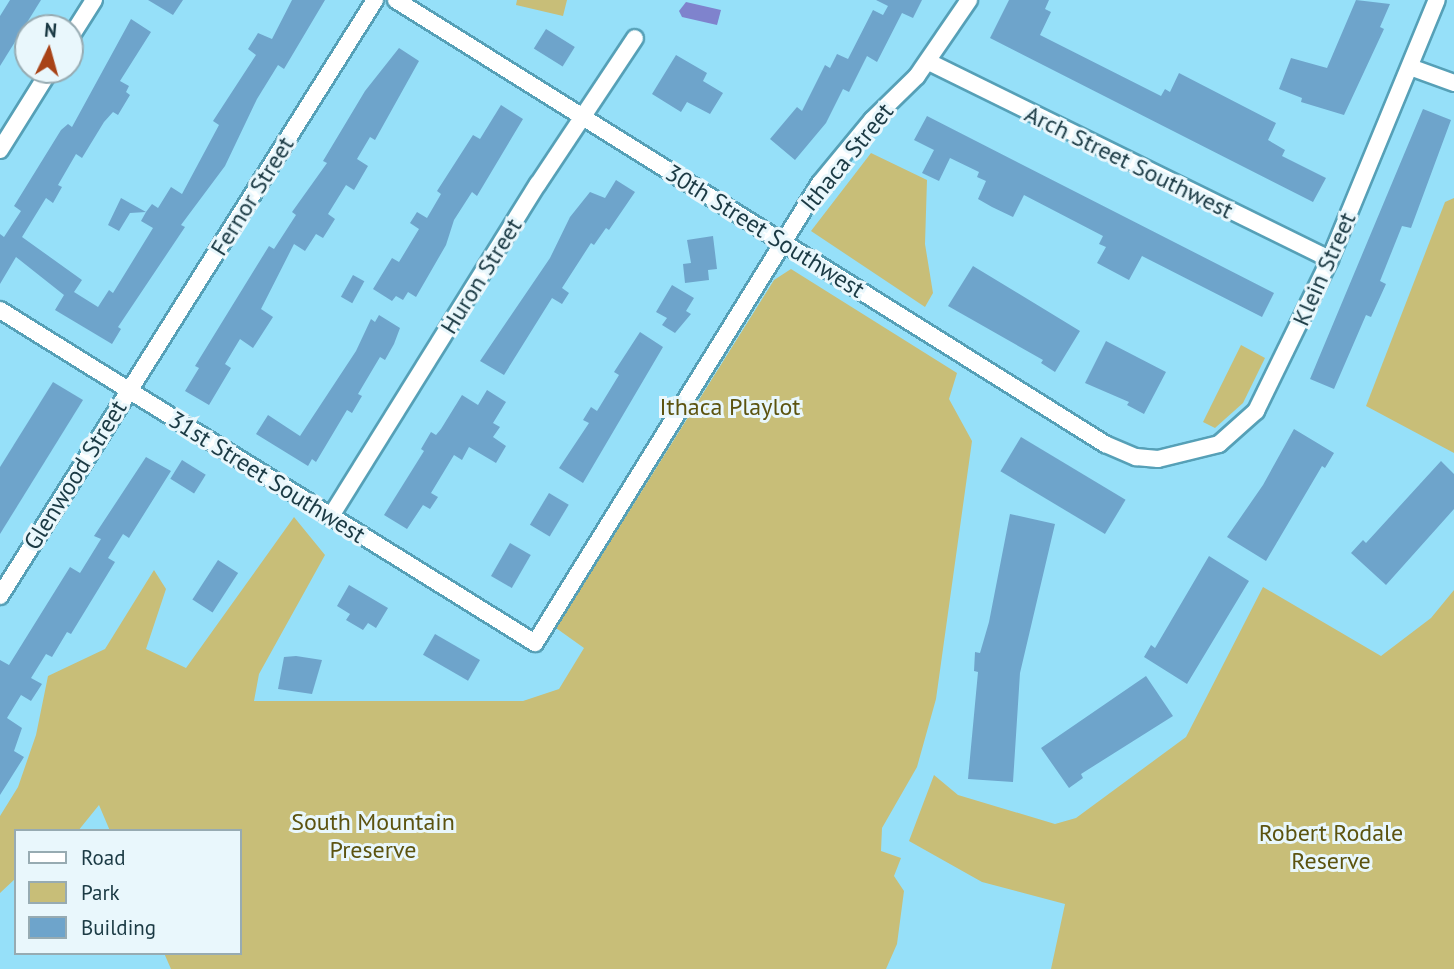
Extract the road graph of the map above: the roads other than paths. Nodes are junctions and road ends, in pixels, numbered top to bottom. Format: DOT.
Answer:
graph roads {
  1 [pos="94,0"];
  2 [pos="375,0"];
  3 [pos="397,0"];
  4 [pos="969,0"];
  5 [pos="1437,0"];
  6 [pos="84,16"];
  7 [pos="635,38"];
  8 [pos="929,62"];
  9 [pos="1410,67"];
  10 [pos="1454,83"];
  11 [pos="41,84"];
  12 [pos="582,116"];
  13 [pos="0,150"];
  14 [pos="782,241"];
  15 [pos="1330,259"];
  16 [pos="0,310"];
  17 [pos="128,390"];
  18 [pos="1136,457"];
  19 [pos="331,516"];
  20 [pos="0,596"];
  21 [pos="535,643"];
  1 -- 6 [label="street"];
  2 -- 17 [label="street, Fernor Street"];
  3 -- 12 [label="street, 30th Street Southwest"];
  4 -- 8 [label="street, Ithaca Street"];
  5 -- 9 [label="street, Klein Street"];
  7 -- 12 [label="street, Huron Street"];
  8 -- 14 [label="street, Ithaca Street"];
  8 -- 15 [label="street, Arch Street Southwest"];
  9 -- 10 [label="street"];
  9 -- 15 [label="street, Klein Street"];
  11 -- 13 [label="street"];
  12 -- 14 [label="street, 30th Street Southwest"];
  12 -- 19 [label="street, Huron Street"];
  14 -- 18 [label="street, 30th Street Southwest"];
  14 -- 21 [label="street, Ithaca Street"];
  15 -- 18 [label="street, Klein Street"];
  16 -- 17 [label="street, 31st Street Southwest"];
  17 -- 19 [label="street, 31st Street Southwest"];
  17 -- 20 [label="street, Glenwood Street"];
  19 -- 21 [label="street, 31st Street Southwest"];
}
